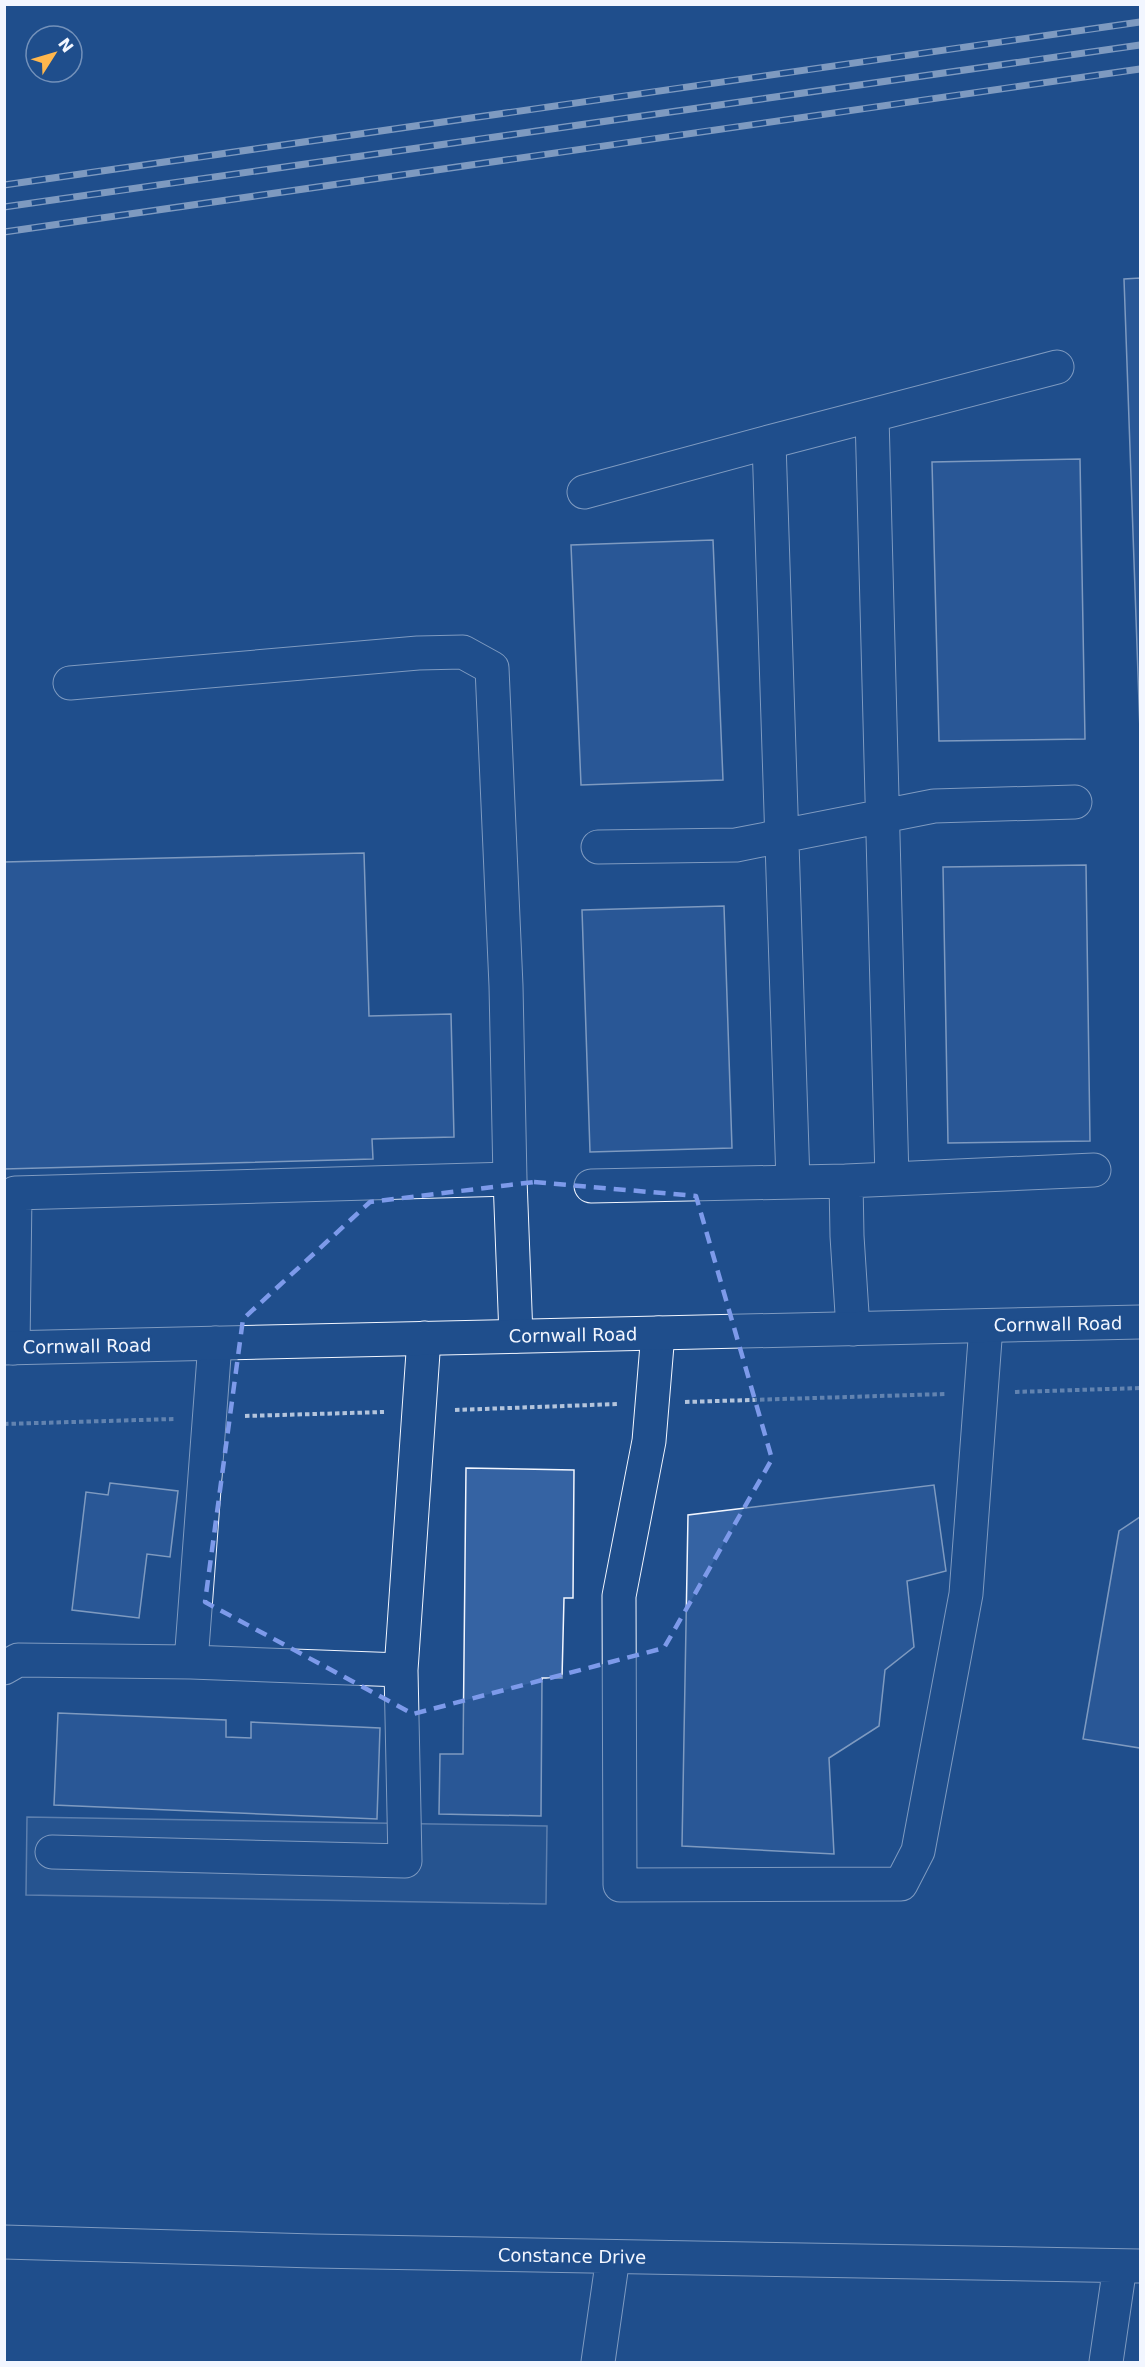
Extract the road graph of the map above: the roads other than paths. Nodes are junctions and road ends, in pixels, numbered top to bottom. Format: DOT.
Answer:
graph roads {
  1 [pos="1056,367"];
  2 [pos="872,416"];
  3 [pos="769,442"];
  4 [pos="584,492"];
  5 [pos="70,683"];
  6 [pos="1075,802"];
  7 [pos="883,815"];
  8 [pos="781,834"];
  9 [pos="598,847"];
  10 [pos="1094,1170"];
  11 [pos="510,1179"];
  12 [pos="892,1179"];
  13 [pos="846,1181"];
  14 [pos="793,1182"];
  15 [pos="591,1186"];
  16 [pos="1140,1322"];
  17 [pos="986,1326"];
  18 [pos="853,1329"];
  19 [pos="658,1333"];
  20 [pos="516,1336"];
  21 [pos="424,1338"];
  22 [pos="215,1343"];
  23 [pos="9,1348"];
  24 [pos="190,1662"];
  25 [pos="4,1668"];
  26 [pos="401,1670"];
  27 [pos="52,1852"];
  28 [pos="4,2242"];
  29 [pos="613,2257"];
  30 [pos="1130,2266"];
  31 [pos="598,2362"];
  32 [pos="1106,2362"];
  1 -- 2 [label="street"];
  2 -- 3 [label="street"];
  2 -- 7 [label="street"];
  3 -- 4 [label="street"];
  3 -- 8 [label="street"];
  5 -- 11 [label="street"];
  6 -- 7 [label="street"];
  7 -- 8 [label="street"];
  7 -- 12 [label="street"];
  8 -- 9 [label="street"];
  8 -- 14 [label="street"];
  10 -- 12 [label="street"];
  11 -- 20 [label="street"];
  11 -- 23 [label="street"];
  12 -- 13 [label="street"];
  13 -- 14 [label="street"];
  13 -- 18 [label="street"];
  14 -- 15 [label="street"];
  16 -- 17 [label="street, Cornwall Road"];
  17 -- 18 [label="street, Cornwall Road"];
  17 -- 19 [label="street"];
  18 -- 19 [label="street, Cornwall Road"];
  19 -- 20 [label="street, Cornwall Road"];
  20 -- 21 [label="street, Cornwall Road"];
  21 -- 22 [label="street, Cornwall Road"];
  21 -- 26 [label="street"];
  22 -- 23 [label="street, Cornwall Road"];
  22 -- 24 [label="street"];
  24 -- 25 [label="street"];
  24 -- 26 [label="street"];
  26 -- 27 [label="street"];
  28 -- 29 [label="street, Constance Drive"];
  29 -- 30 [label="street, Constance Drive"];
  29 -- 31 [label="street"];
  30 -- 32 [label="street"];
}
